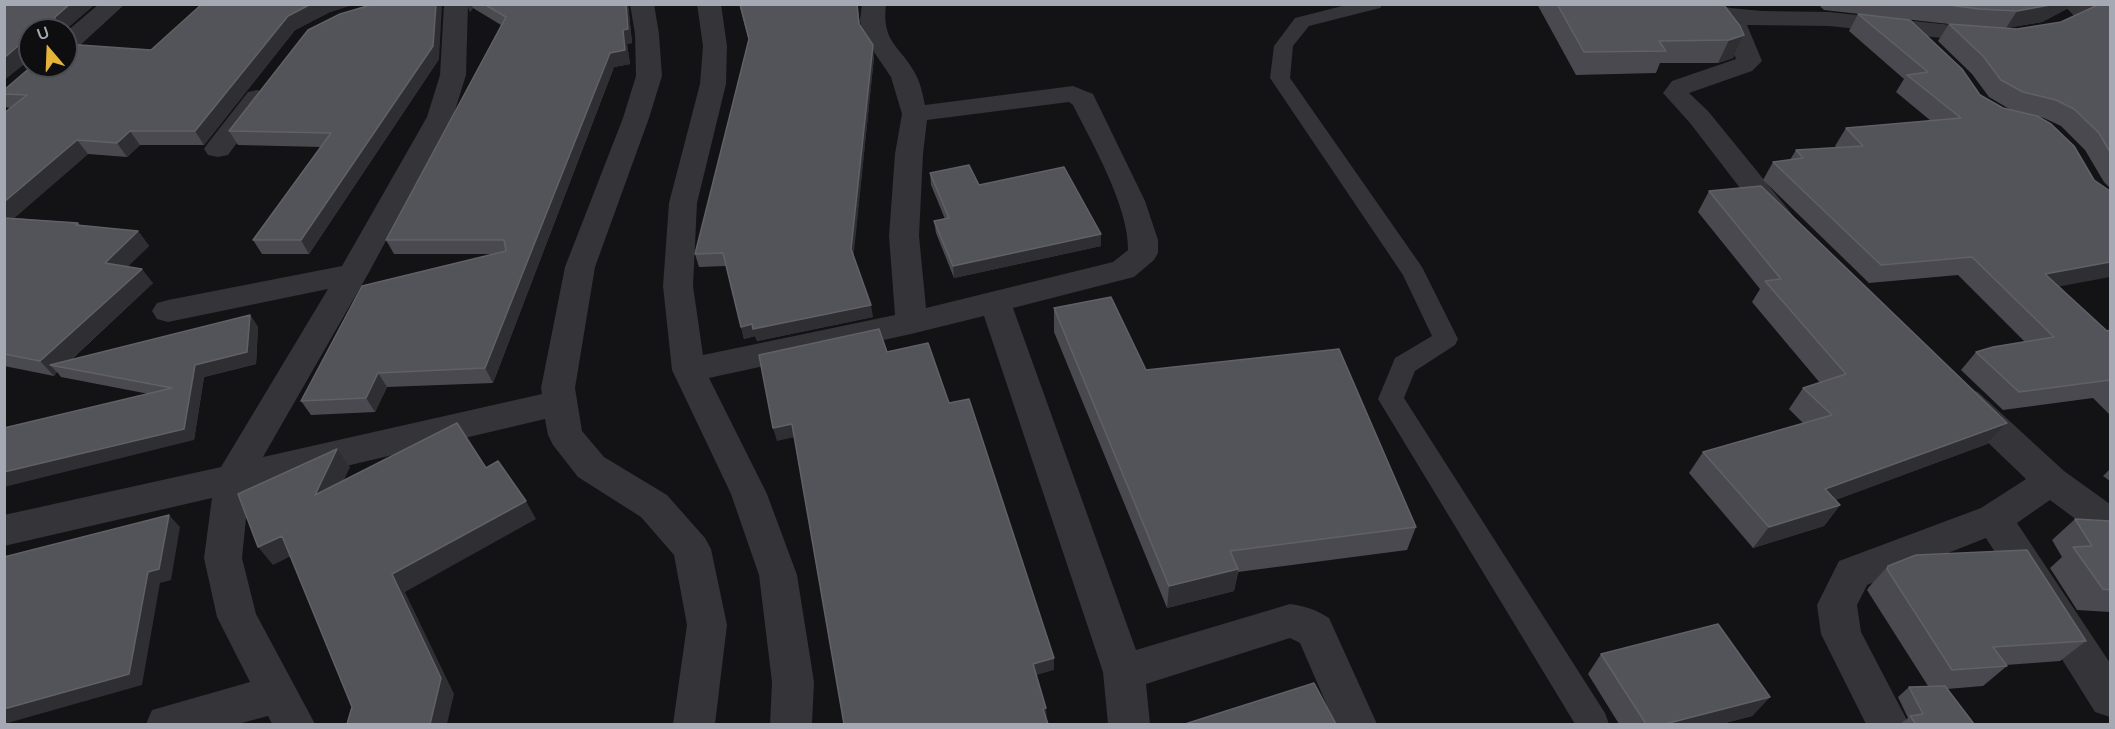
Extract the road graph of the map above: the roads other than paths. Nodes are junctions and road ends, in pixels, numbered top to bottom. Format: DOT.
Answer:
graph roads {
  1 [pos="114,4"];
  2 [pos="456,4"];
  3 [pos="642,4"];
  4 [pos="709,4"];
  5 [pos="874,4"];
  6 [pos="1374,4"];
  7 [pos="1698,4"];
  8 [pos="2086,7"];
  9 [pos="1731,16"];
  10 [pos="2110,16"];
  11 [pos="2058,26"];
  12 [pos="1907,27"];
  13 [pos="78,35"];
  14 [pos="2017,35"];
  15 [pos="1938,58"];
  16 [pos="269,83"];
  17 [pos="915,114"];
  18 [pos="218,149"];
  19 [pos="1800,239"];
  20 [pos="353,274"];
  21 [pos="994,301"];
  22 [pos="168,311"];
  23 [pos="910,323"];
  24 [pos="689,370"];
  25 [pos="1942,378"];
  26 [pos="559,402"];
  27 [pos="232,478"];
  28 [pos="2051,481"];
  29 [pos="1994,519"];
  30 [pos="2110,524"];
  31 [pos="4,531"];
  32 [pos="1124,672"];
  33 [pos="2110,698"];
  34 [pos="287,709"];
  35 [pos="167,724"];
  36 [pos="694,724"];
  37 [pos="791,724"];
  38 [pos="1129,724"];
  39 [pos="1356,724"];
  40 [pos="1593,724"];
  41 [pos="1888,724"];
  1 -- 13 [label="street"];
  2 -- 20 [label="street"];
  3 -- 26 [label="street"];
  4 -- 24 [label="street"];
  5 -- 17 [label="street"];
  6 -- 40 [label="lane"];
  7 -- 9 [label="street"];
  8 -- 10 [label="street"];
  8 -- 11 [label="street"];
  9 -- 12 [label="street"];
  9 -- 19 [label="street"];
  12 -- 14 [label="street"];
  12 -- 15 [label="street"];
  16 -- 18 [label="street"];
  17 -- 21 [label="street"];
  17 -- 23 [label="street"];
  20 -- 22 [label="street"];
  20 -- 27 [label="street"];
  21 -- 23 [label="street"];
  21 -- 32 [label="street"];
  23 -- 24 [label="street"];
  24 -- 37 [label="street"];
  25 -- 28 [label="street"];
  26 -- 27 [label="street"];
  26 -- 36 [label="street"];
  27 -- 31 [label="street"];
  27 -- 34 [label="street"];
  28 -- 29 [label="street"];
  28 -- 30 [label="street"];
  29 -- 33 [label="street"];
  29 -- 41 [label="street"];
  32 -- 38 [label="street"];
  32 -- 39 [label="street"];
  34 -- 35 [label="street"];
}
